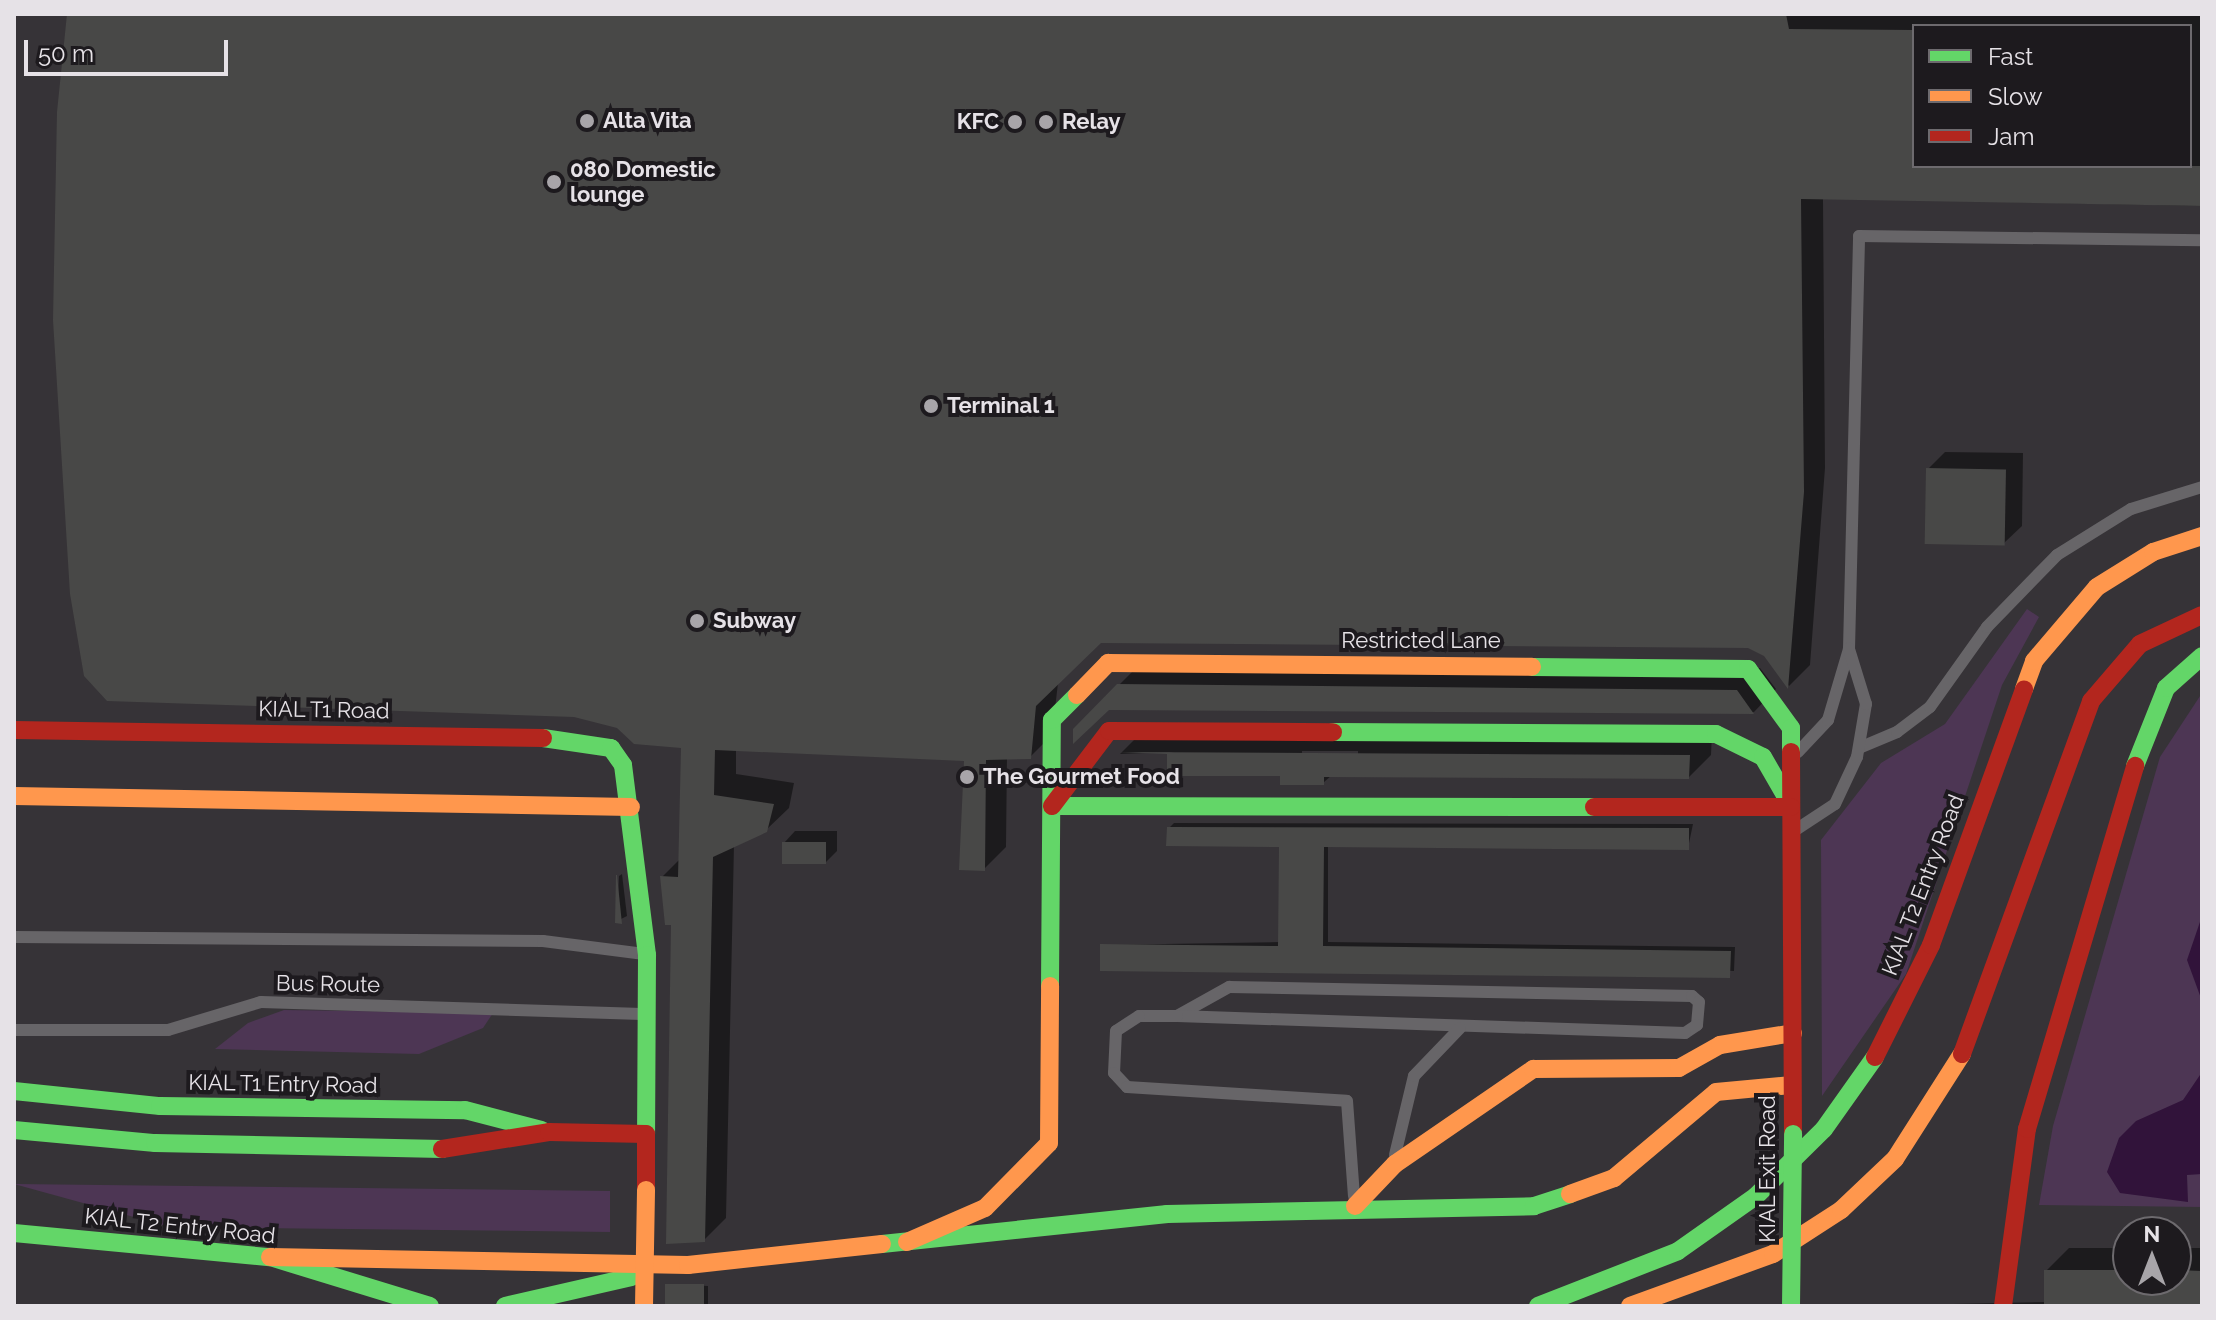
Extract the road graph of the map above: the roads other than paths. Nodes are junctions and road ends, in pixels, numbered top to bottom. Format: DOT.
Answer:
graph roads {
  1 [pos="2202,240"];
  2 [pos="2202,487"];
  3 [pos="2202,536"];
  4 [pos="2202,615"];
  5 [pos="1849,649"];
  6 [pos="2202,656"];
  7 [pos="14,730"];
  8 [pos="1859,748"];
  9 [pos="1790,760"];
  10 [pos="14,796"];
  11 [pos="1052,806"];
  12 [pos="631,807"];
  13 [pos="1791,807"];
  14 [pos="1791,833"];
  15 [pos="14,937"];
  16 [pos="647,955"];
  17 [pos="646,1014"];
  18 [pos="1177,1016"];
  19 [pos="1460,1028"];
  20 [pos="14,1030"];
  21 [pos="1793,1033"];
  22 [pos="1792,1085"];
  23 [pos="14,1091"];
  24 [pos="14,1130"];
  25 [pos="549,1132"];
  26 [pos="646,1134"];
  27 [pos="1395,1164"];
  28 [pos="1355,1206"];
  29 [pos="14,1233"];
  30 [pos="907,1242"];
  31 [pos="270,1257"];
  32 [pos="688,1265"];
  33 [pos="430,1306"];
  34 [pos="505,1306"];
  35 [pos="644,1306"];
  36 [pos="1538,1306"];
  37 [pos="1630,1306"];
  38 [pos="1791,1306"];
  39 [pos="2003,1306"];
  1 -- 5 [label="lane"];
  2 -- 8 [label="lane"];
  3 -- 36 [label="main road, KIAL T2 Entry Road"];
  4 -- 37 [label="main road"];
  5 -- 8 [label="lane"];
  5 -- 9 [label="lane"];
  6 -- 39 [label="main road"];
  7 -- 12 [label="main road, KIAL T1 Road"];
  8 -- 14 [label="lane"];
  9 -- 11 [label="main road, Restricted Lane"];
  9 -- 13 [label="main road, Restricted Lane"];
  10 -- 12 [label="main road"];
  11 -- 13 [label="main road"];
  11 -- 13 [label="main road"];
  11 -- 30 [label="main road"];
  12 -- 16 [label="main road"];
  13 -- 14 [label="main road, Restricted Lane"];
  14 -- 21 [label="main road, KIAL Exit Road"];
  15 -- 16 [label="lane"];
  16 -- 17 [label="main road"];
  17 -- 20 [label="lane, Bus Route"];
  17 -- 26 [label="main road"];
  18 -- 19 [label="lane"];
  18 -- 19 [label="lane"];
  18 -- 28 [label="lane"];
  19 -- 27 [label="lane"];
  21 -- 22 [label="main road, KIAL Exit Road"];
  21 -- 27 [label="main road"];
  22 -- 28 [label="main road"];
  22 -- 38 [label="main road, KIAL Exit Road, bridge"];
  23 -- 25 [label="main road, KIAL T1 Entry Road"];
  24 -- 25 [label="main road, KIAL T1 Entry Road"];
  25 -- 26 [label="main road, KIAL T1 Entry Road"];
  26 -- 35 [label="main road, bridge"];
  27 -- 28 [label="main road"];
  28 -- 30 [label="main road"];
  29 -- 31 [label="main road, KIAL T2 Entry Road"];
  30 -- 32 [label="main road"];
  31 -- 32 [label="main road"];
  31 -- 33 [label="main road, KIAL T2 Entry Road"];
  32 -- 34 [label="main road"];
}
